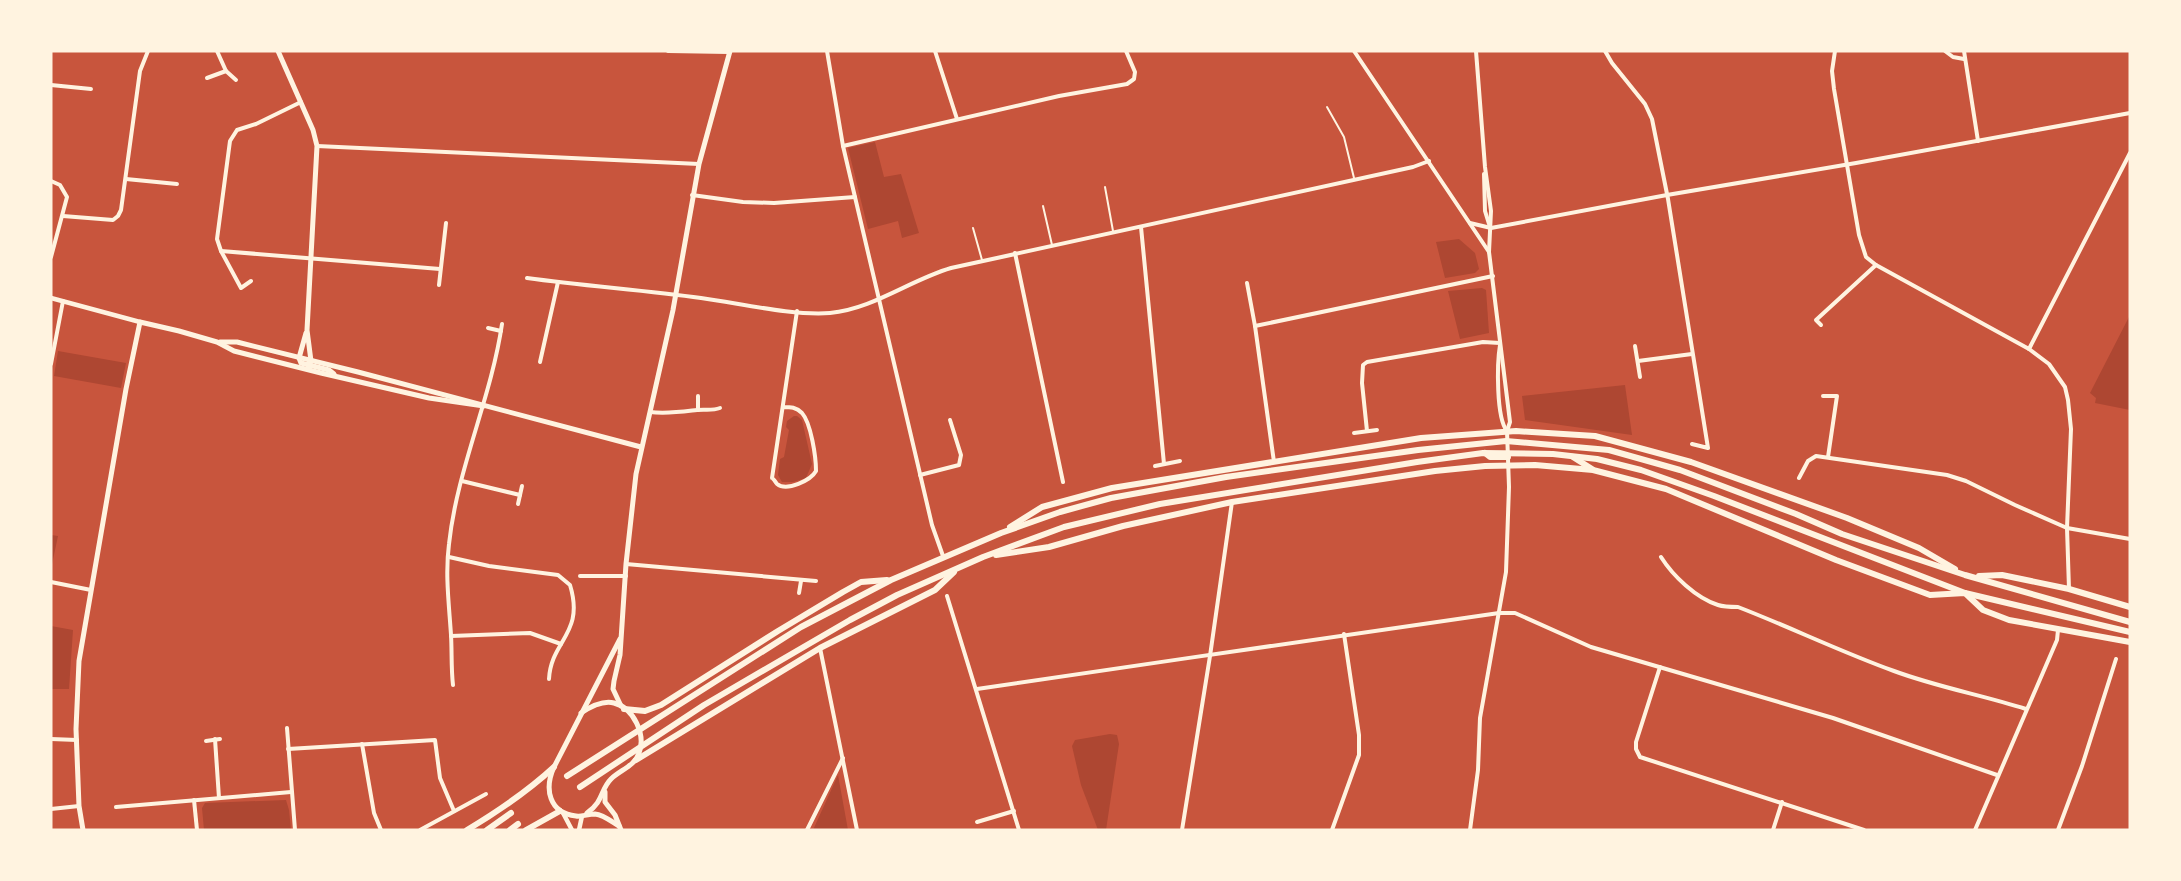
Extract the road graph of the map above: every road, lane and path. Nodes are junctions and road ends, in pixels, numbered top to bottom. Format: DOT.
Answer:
graph roads {
  1 [pos="148,51"];
  2 [pos="217,51"];
  3 [pos="278,51"];
  4 [pos="668,51"];
  5 [pos="692,51"];
  6 [pos="827,51"];
  7 [pos="935,51"];
  8 [pos="1126,51"];
  9 [pos="1354,51"];
  10 [pos="1476,51"];
  11 [pos="1605,51"];
  12 [pos="1835,51"];
  13 [pos="1945,51"];
  14 [pos="1964,51"];
  15 [pos="729,52"];
  16 [pos="1964,59"];
  17 [pos="226,72"];
  18 [pos="207,78"];
  19 [pos="236,80"];
  20 [pos="51,85"];
  21 [pos="91,89"];
  22 [pos="301,102"];
  23 [pos="1326,107"];
  24 [pos="2130,113"];
  25 [pos="957,119"];
  26 [pos="1978,141"];
  27 [pos="317,146"];
  28 [pos="843,146"];
  29 [pos="2130,153"];
  30 [pos="1429,161"];
  31 [pos="699,164"];
  32 [pos="1847,165"];
  33 [pos="126,179"];
  34 [pos="1355,180"];
  35 [pos="51,182"];
  36 [pos="177,184"];
  37 [pos="1105,187"];
  38 [pos="1667,194"];
  39 [pos="692,195"];
  40 [pos="855,197"];
  41 [pos="1043,206"];
  42 [pos="62,216"];
  43 [pos="446,223"];
  44 [pos="1470,223"];
  45 [pos="1141,227"];
  46 [pos="973,228"];
  47 [pos="1491,228"];
  48 [pos="1114,232"];
  49 [pos="1052,245"];
  50 [pos="220,251"];
  51 [pos="1489,252"];
  52 [pos="1015,253"];
  53 [pos="51,258"];
  54 [pos="310,258"];
  55 [pos="982,260"];
  56 [pos="1876,265"];
  57 [pos="440,269"];
  58 [pos="1493,276"];
  59 [pos="527,278"];
  60 [pos="251,281"];
  61 [pos="558,282"];
  62 [pos="1247,283"];
  63 [pos="439,285"];
  64 [pos="676,295"];
  65 [pos="51,298"];
  66 [pos="878,299"];
  67 [pos="63,301"];
  68 [pos="797,312"];
  69 [pos="140,322"];
  70 [pos="502,324"];
  71 [pos="1821,325"];
  72 [pos="1255,326"];
  73 [pos="488,328"];
  74 [pos="307,330"];
  75 [pos="502,331"];
  76 [pos="217,342"];
  77 [pos="1500,343"];
  78 [pos="1635,346"];
  79 [pos="2029,349"];
  80 [pos="1692,354"];
  81 [pos="299,358"];
  82 [pos="1638,361"];
  83 [pos="540,362"];
  84 [pos="51,364"];
  85 [pos="309,365"];
  86 [pos="1640,377"];
  87 [pos="698,396"];
  88 [pos="1823,396"];
  89 [pos="484,406"];
  90 [pos="784,407"];
  91 [pos="720,408"];
  92 [pos="698,410"];
  93 [pos="650,412"];
  94 [pos="950,420"];
  95 [pos="1377,430"];
  96 [pos="1368,431"];
  97 [pos="1354,433"];
  98 [pos="1507,434"];
  99 [pos="1456,435"];
  100 [pos="1692,444"];
  101 [pos="641,447"];
  102 [pos="1828,457"];
  103 [pos="1508,458"];
  104 [pos="1180,461"];
  105 [pos="1274,462"];
  106 [pos="1164,464"];
  107 [pos="1509,465"];
  108 [pos="1155,466"];
  109 [pos="1593,470"];
  110 [pos="920,475"];
  111 [pos="1799,478"];
  112 [pos="462,481"];
  113 [pos="1063,482"];
  114 [pos="522,486"];
  115 [pos="520,496"];
  116 [pos="1232,502"];
  117 [pos="518,504"];
  118 [pos="2067,528"];
  119 [pos="1001,533"];
  120 [pos="2130,539"];
  121 [pos="943,556"];
  122 [pos="449,557"];
  123 [pos="1661,557"];
  124 [pos="983,558"];
  125 [pos="626,564"];
  126 [pos="959,568"];
  127 [pos="1965,575"];
  128 [pos="580,576"];
  129 [pos="626,576"];
  130 [pos="746,576"];
  131 [pos="1973,577"];
  132 [pos="801,580"];
  133 [pos="891,580"];
  134 [pos="51,582"];
  135 [pos="816,582"];
  136 [pos="745,583"];
  137 [pos="2068,589"];
  138 [pos="91,590"];
  139 [pos="799,593"];
  140 [pos="1965,594"];
  141 [pos="947,596"];
  142 [pos="2130,608"];
  143 [pos="1499,613"];
  144 [pos="2130,622"];
  145 [pos="2058,630"];
  146 [pos="2130,632"];
  147 [pos="1344,634"];
  148 [pos="622,635"];
  149 [pos="451,636"];
  150 [pos="2130,642"];
  151 [pos="561,644"];
  152 [pos="820,648"];
  153 [pos="1210,656"];
  154 [pos="2116,659"];
  155 [pos="1660,667"];
  156 [pos="549,679"];
  157 [pos="452,685"];
  158 [pos="977,689"];
  159 [pos="622,707"];
  160 [pos="2026,708"];
  161 [pos="580,713"];
  162 [pos="287,728"];
  163 [pos="51,739"];
  164 [pos="214,739"];
  165 [pos="220,739"];
  166 [pos="77,740"];
  167 [pos="206,740"];
  168 [pos="362,744"];
  169 [pos="288,749"];
  170 [pos="843,757"];
  171 [pos="636,760"];
  172 [pos="554,767"];
  173 [pos="1997,775"];
  174 [pos="567,776"];
  175 [pos="580,787"];
  176 [pos="605,789"];
  177 [pos="291,792"];
  178 [pos="486,794"];
  179 [pos="218,798"];
  180 [pos="194,800"];
  181 [pos="1782,802"];
  182 [pos="79,806"];
  183 [pos="116,807"];
  184 [pos="51,809"];
  185 [pos="454,811"];
  186 [pos="1014,811"];
  187 [pos="561,812"];
  188 [pos="511,813"];
  189 [pos="583,816"];
  190 [pos="977,822"];
  191 [pos="518,824"];
  192 [pos="620,828"];
  193 [pos="83,830"];
  194 [pos="197,830"];
  195 [pos="295,830"];
  196 [pos="381,830"];
  197 [pos="420,830"];
  198 [pos="466,830"];
  199 [pos="487,830"];
  200 [pos="510,830"];
  201 [pos="526,830"];
  202 [pos="572,830"];
  203 [pos="579,830"];
  204 [pos="808,830"];
  205 [pos="857,830"];
  206 [pos="1019,830"];
  207 [pos="1182,830"];
  208 [pos="1332,830"];
  209 [pos="1470,830"];
  210 [pos="1773,830"];
  211 [pos="1864,830"];
  212 [pos="1975,830"];
  213 [pos="2058,830"];
  1 -- 33 [label="street"];
  2 -- 17 [label="street"];
  3 -- 22 [label="main road"];
  4 -- 5 [label="street"];
  5 -- 15 [label="street"];
  6 -- 28 [label="street"];
  7 -- 25 [label="street"];
  8 -- 25 [label="street"];
  9 -- 30 [label="street"];
  10 -- 47 [label="street"];
  11 -- 38 [label="street"];
  12 -- 32 [label="street"];
  13 -- 16 [label="street"];
  14 -- 16 [label="street"];
  15 -- 31 [label="main road"];
  16 -- 26 [label="street"];
  17 -- 18 [label="street"];
  17 -- 19 [label="street"];
  20 -- 21 [label="street"];
  22 -- 27 [label="main road"];
  22 -- 50 [label="street"];
  23 -- 34 [label="lane"];
  24 -- 26 [label="street"];
  25 -- 28 [label="street"];
  26 -- 32 [label="street"];
  27 -- 31 [label="street"];
  27 -- 54 [label="main road"];
  28 -- 40 [label="street"];
  29 -- 79 [label="street"];
  30 -- 34 [label="street"];
  30 -- 44 [label="street"];
  31 -- 39 [label="main road"];
  32 -- 38 [label="street"];
  32 -- 56 [label="street"];
  33 -- 36 [label="street"];
  33 -- 42 [label="street"];
  34 -- 45 [label="street"];
  35 -- 42 [label="street"];
  37 -- 48 [label="lane"];
  38 -- 47 [label="street"];
  38 -- 80 [label="street"];
  39 -- 40 [label="street"];
  39 -- 64 [label="main road"];
  40 -- 66 [label="street"];
  41 -- 49 [label="lane"];
  42 -- 53 [label="street"];
  43 -- 57 [label="street"];
  44 -- 47 [label="street"];
  44 -- 51 [label="street"];
  45 -- 48 [label="street"];
  45 -- 106 [label="street"];
  46 -- 55 [label="lane"];
  47 -- 51 [label="street"];
  48 -- 49 [label="street"];
  49 -- 52 [label="street"];
  50 -- 54 [label="street"];
  50 -- 60 [label="street"];
  51 -- 58 [label="street"];
  52 -- 55 [label="street"];
  52 -- 113 [label="street"];
  54 -- 57 [label="street"];
  54 -- 74 [label="main road"];
  55 -- 66 [label="street"];
  56 -- 71 [label="street"];
  56 -- 79 [label="street"];
  57 -- 63 [label="street"];
  58 -- 72 [label="street"];
  58 -- 77 [label="street"];
  59 -- 61 [label="street"];
  61 -- 64 [label="street"];
  61 -- 83 [label="street"];
  62 -- 72 [label="street"];
  64 -- 68 [label="street"];
  64 -- 93 [label="main road"];
  65 -- 67 [label="street"];
  66 -- 68 [label="street"];
  66 -- 110 [label="street"];
  67 -- 69 [label="street"];
  67 -- 84 [label="street"];
  68 -- 90 [label="street"];
  69 -- 76 [label="main road"];
  69 -- 138 [label="main road"];
  70 -- 75 [label="street"];
  72 -- 105 [label="street"];
  73 -- 75 [label="street"];
  74 -- 81 [label="main road"];
  74 -- 85 [label="main road"];
  75 -- 89 [label="street"];
  76 -- 81 [label="main road"];
  76 -- 85 [label="main road"];
  77 -- 96 [label="street"];
  77 -- 98 [label="street"];
  77 -- 98 [label="street"];
  78 -- 82 [label="street"];
  79 -- 118 [label="street"];
  80 -- 82 [label="street"];
  80 -- 100 [label="street"];
  81 -- 85 [label="main road"];
  82 -- 86 [label="street"];
  85 -- 89 [label="main road"];
  85 -- 89 [label="main road"];
  87 -- 92 [label="street"];
  88 -- 102 [label="street"];
  89 -- 101 [label="main road"];
  89 -- 112 [label="street"];
  90 -- 90 [label="street"];
  91 -- 92 [label="street"];
  92 -- 93 [label="street"];
  93 -- 101 [label="main road"];
  94 -- 110 [label="street"];
  95 -- 96 [label="street"];
  96 -- 97 [label="street"];
  98 -- 99 [label="highway"];
  98 -- 103 [label="street"];
  98 -- 109 [label="highway"];
  98 -- 127 [label="highway"];
  99 -- 103 [label="highway"];
  99 -- 105 [label="highway"];
  101 -- 125 [label="main road"];
  102 -- 111 [label="street"];
  102 -- 118 [label="street"];
  103 -- 107 [label="street"];
  104 -- 106 [label="street"];
  105 -- 119 [label="highway"];
  106 -- 108 [label="street"];
  107 -- 109 [label="highway"];
  107 -- 116 [label="highway"];
  107 -- 143 [label="street"];
  109 -- 140 [label="highway"];
  110 -- 121 [label="street"];
  112 -- 115 [label="street"];
  112 -- 122 [label="street"];
  114 -- 115 [label="street"];
  115 -- 117 [label="street"];
  116 -- 124 [label="highway"];
  116 -- 153 [label="street"];
  118 -- 120 [label="street"];
  118 -- 137 [label="street"];
  119 -- 121 [label="highway"];
  119 -- 127 [label="highway"];
  121 -- 133 [label="highway"];
  122 -- 149 [label="street"];
  122 -- 151 [label="street"];
  123 -- 160 [label="street"];
  124 -- 126 [label="highway"];
  124 -- 140 [label="highway"];
  125 -- 129 [label="main road"];
  125 -- 130 [label="street"];
  126 -- 152 [label="highway"];
  126 -- 175 [label="highway"];
  127 -- 131 [label="highway"];
  128 -- 129 [label="street"];
  129 -- 148 [label="main road"];
  130 -- 132 [label="street"];
  130 -- 136 [label="street"];
  131 -- 137 [label="highway"];
  131 -- 144 [label="highway"];
  132 -- 135 [label="street"];
  132 -- 139 [label="street"];
  133 -- 159 [label="highway"];
  133 -- 174 [label="highway"];
  134 -- 138 [label="street"];
  137 -- 142 [label="highway"];
  138 -- 166 [label="main road"];
  140 -- 145 [label="highway"];
  140 -- 146 [label="highway"];
  141 -- 158 [label="street"];
  143 -- 147 [label="street"];
  143 -- 155 [label="street"];
  143 -- 209 [label="street"];
  145 -- 150 [label="highway"];
  145 -- 160 [label="street"];
  147 -- 153 [label="street"];
  147 -- 208 [label="street"];
  148 -- 159 [label="main road"];
  148 -- 161 [label="main road"];
  149 -- 151 [label="street"];
  149 -- 157 [label="street"];
  151 -- 156 [label="street"];
  152 -- 170 [label="street"];
  152 -- 171 [label="highway"];
  153 -- 158 [label="street"];
  153 -- 207 [label="street"];
  154 -- 213 [label="street"];
  155 -- 173 [label="street"];
  155 -- 181 [label="street"];
  158 -- 186 [label="street"];
  159 -- 161 [label="main road"];
  159 -- 171 [label="main road"];
  160 -- 173 [label="street"];
  161 -- 172 [label="main road"];
  162 -- 169 [label="street"];
  163 -- 166 [label="street"];
  164 -- 165 [label="street"];
  164 -- 167 [label="street"];
  164 -- 179 [label="street"];
  166 -- 182 [label="main road"];
  168 -- 169 [label="street"];
  168 -- 185 [label="street"];
  168 -- 196 [label="street"];
  169 -- 177 [label="street"];
  170 -- 204 [label="street"];
  170 -- 205 [label="street"];
  171 -- 176 [label="main road"];
  172 -- 187 [label="main road"];
  172 -- 198 [label="highway"];
  173 -- 212 [label="street"];
  176 -- 189 [label="main road"];
  176 -- 192 [label="main road"];
  177 -- 179 [label="street"];
  177 -- 195 [label="street"];
  178 -- 185 [label="street"];
  179 -- 180 [label="street"];
  180 -- 183 [label="street"];
  180 -- 194 [label="street"];
  181 -- 210 [label="street"];
  181 -- 211 [label="street"];
  182 -- 184 [label="street"];
  182 -- 193 [label="main road"];
  185 -- 197 [label="street"];
  186 -- 190 [label="street"];
  186 -- 206 [label="street"];
  187 -- 189 [label="main road"];
  187 -- 201 [label="highway"];
  187 -- 202 [label="street"];
  188 -- 199 [label="highway"];
  189 -- 192 [label="main road"];
  189 -- 203 [label="street"];
  191 -- 200 [label="highway"];
}
